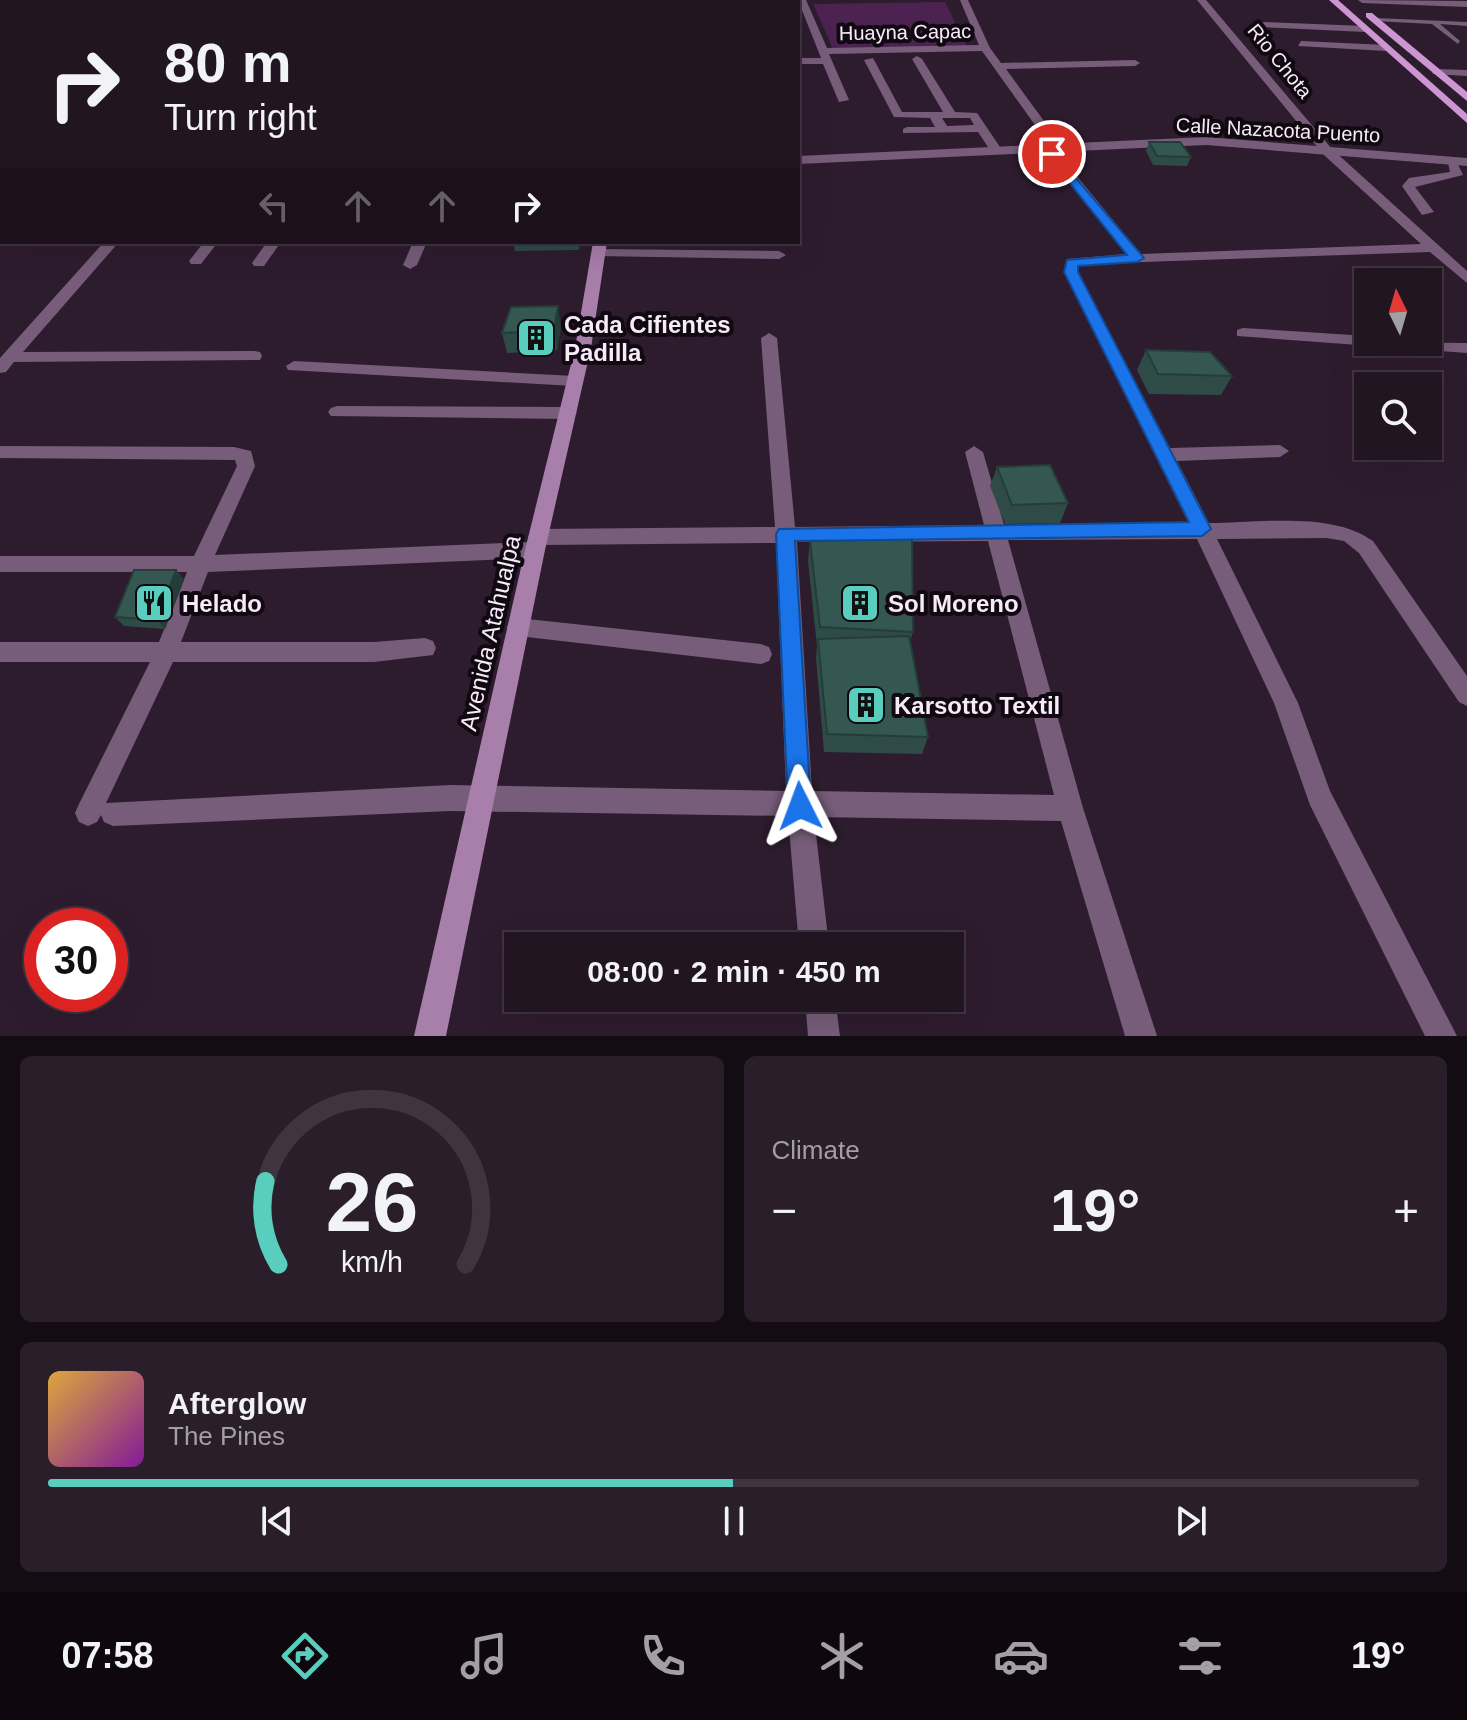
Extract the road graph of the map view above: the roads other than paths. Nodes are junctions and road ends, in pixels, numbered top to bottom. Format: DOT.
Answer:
graph roads {
  1 [pos="964,0"];
  2 [pos="1201,0"];
  3 [pos="1333,0"];
  4 [pos="1351,0"];
  5 [pos="1362,0"];
  6 [pos="801,3"];
  7 [pos="1467,4"];
  8 [pos="1376,20"];
  9 [pos="1433,22"];
  10 [pos="1467,24"];
  11 [pos="1263,25"];
  12 [pos="1365,29"];
  13 [pos="1458,42"];
  14 [pos="1301,44"];
  15 [pos="985,48"];
  16 [pos="1386,48"];
  17 [pos="827,56"];
  18 [pos="917,59"];
  19 [pos="869,60"];
  20 [pos="800,61"];
  21 [pos="1135,63"];
  22 [pos="998,66"];
  23 [pos="1437,72"];
  24 [pos="1467,73"];
  25 [pos="1467,98"];
  26 [pos="843,100"];
  27 [pos="934,115"];
  28 [pos="951,115"];
  29 [pos="1467,120"];
  30 [pos="983,128"];
  31 [pos="943,130"];
  32 [pos="907,131"];
  33 [pos="996,150"];
  34 [pos="1055,150"];
  35 [pos="1328,152"];
  36 [pos="800,160"];
  37 [pos="1451,161"];
  38 [pos="1467,162"];
  39 [pos="1427,212"];
  40 [pos="110,244"];
  41 [pos="209,244"];
  42 [pos="273,244"];
  43 [pos="419,244"];
  44 [pos="600,248"];
  45 [pos="1434,248"];
  46 [pos="779,255"];
  47 [pos="1137,258"];
  48 [pos="196,261"];
  49 [pos="259,263"];
  50 [pos="410,265"];
  51 [pos="1467,279"];
  52 [pos="1243,333"];
  53 [pos="769,338"];
  54 [pos="1354,340"];
  55 [pos="1442,346"];
  56 [pos="1467,348"];
  57 [pos="254,356"];
  58 [pos="5,363"];
  59 [pos="294,366"];
  60 [pos="574,381"];
  61 [pos="337,412"];
  62 [pos="568,413"];
  63 [pos="1280,451"];
  64 [pos="0,452"];
  65 [pos="974,452"];
  66 [pos="1165,455"];
  67 [pos="1202,529"];
  68 [pos="997,531"];
  69 [pos="786,534"];
  70 [pos="536,544"];
  71 [pos="0,564"];
  72 [pos="201,564"];
  73 [pos="518,627"];
  74 [pos="425,648"];
  75 [pos="0,652"];
  76 [pos="166,652"];
  77 [pos="761,654"];
  78 [pos="1467,695"];
  79 [pos="480,798"];
  80 [pos="800,806"];
  81 [pos="1070,808"];
  82 [pos="813,932"];
  83 [pos="821,1012"];
  84 [pos="430,1036"];
  85 [pos="824,1036"];
  86 [pos="1141,1036"];
  87 [pos="1441,1036"];
  1 -- 15 [label="street"];
  2 -- 35 [label="street, Rio Chota"];
  3 -- 12 [label="main road"];
  4 -- 8 [label="main road"];
  5 -- 7 [label="street"];
  6 -- 17 [label="street"];
  8 -- 9 [label="lane"];
  8 -- 23 [label="main road"];
  9 -- 10 [label="lane"];
  9 -- 13 [label="lane"];
  11 -- 12 [label="street"];
  12 -- 16 [label="main road"];
  14 -- 16 [label="street"];
  15 -- 17 [label="street, Huayna Capac"];
  15 -- 22 [label="street"];
  16 -- 29 [label="main road"];
  17 -- 20 [label="street, Huayna Capac"];
  17 -- 26 [label="street"];
  18 -- 28 [label="street"];
  19 -- 27 [label="street"];
  21 -- 22 [label="street"];
  22 -- 34 [label="street"];
  23 -- 24 [label="street"];
  23 -- 25 [label="main road"];
  27 -- 28 [label="street"];
  27 -- 31 [label="street"];
  28 -- 30 [label="street"];
  30 -- 31 [label="street"];
  30 -- 33 [label="street"];
  31 -- 32 [label="street"];
  33 -- 34 [label="street, Calle Nazacota Puento"];
  33 -- 36 [label="street, Calle Nazacota Puento"];
  34 -- 35 [label="street, Calle Nazacota Puento"];
  34 -- 47 [label="street"];
  35 -- 37 [label="street, Calle Nazacota Puento"];
  35 -- 45 [label="street, Rio Chota"];
  37 -- 38 [label="street, Calle Nazacota Puento"];
  37 -- 39 [label="street"];
  40 -- 58 [label="street"];
  41 -- 48 [label="street"];
  42 -- 49 [label="street"];
  43 -- 50 [label="street"];
  44 -- 46 [label="street"];
  44 -- 60 [label="main road, Avenida Atahualpa"];
  45 -- 47 [label="street"];
  45 -- 51 [label="street, Rio Chota"];
  47 -- 66 [label="street"];
  52 -- 54 [label="street"];
  53 -- 69 [label="street"];
  55 -- 56 [label="street"];
  57 -- 58 [label="street"];
  59 -- 60 [label="street"];
  60 -- 62 [label="main road, Avenida Atahualpa"];
  61 -- 62 [label="street"];
  62 -- 70 [label="main road, Avenida Atahualpa"];
  63 -- 66 [label="street"];
  64 -- 72 [label="street"];
  65 -- 68 [label="street"];
  66 -- 67 [label="street"];
  67 -- 68 [label="street"];
  67 -- 78 [label="street"];
  67 -- 87 [label="street"];
  68 -- 69 [label="street"];
  68 -- 81 [label="street"];
  69 -- 70 [label="street"];
  69 -- 80 [label="street"];
  70 -- 72 [label="street"];
  70 -- 73 [label="main road, Avenida Atahualpa"];
  71 -- 72 [label="street"];
  72 -- 76 [label="street"];
  73 -- 77 [label="street"];
  73 -- 79 [label="main road, Avenida Atahualpa"];
  74 -- 76 [label="street"];
  75 -- 76 [label="street"];
  76 -- 79 [label="street"];
  79 -- 80 [label="street"];
  79 -- 84 [label="main road, Avenida Atahualpa"];
  80 -- 81 [label="street"];
  80 -- 82 [label="street"];
  81 -- 86 [label="street"];
  83 -- 85 [label="street"];
}
